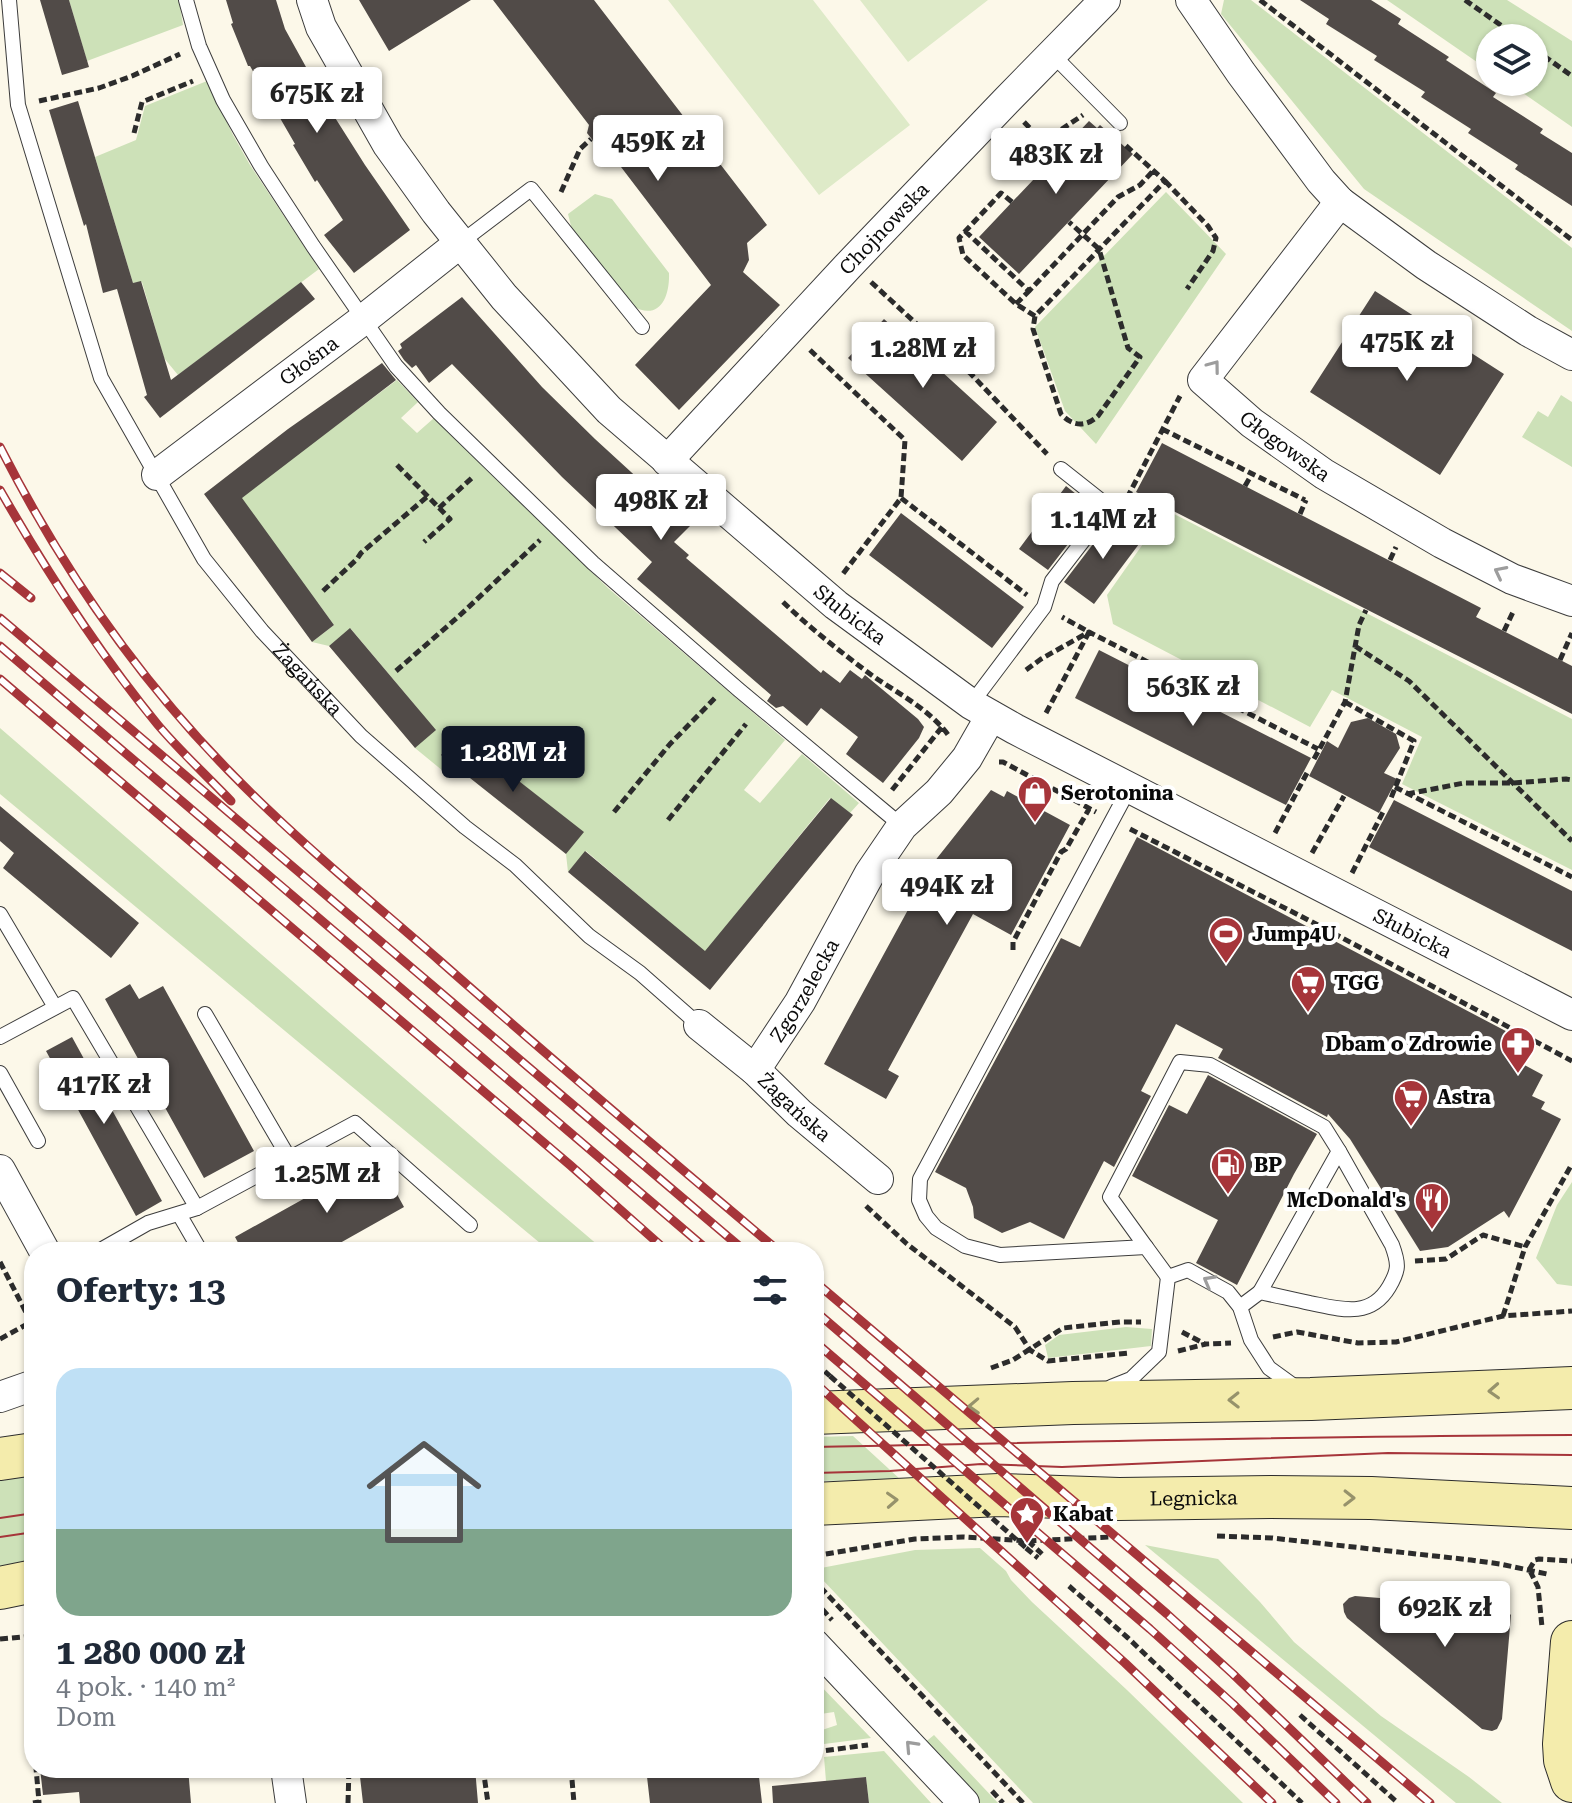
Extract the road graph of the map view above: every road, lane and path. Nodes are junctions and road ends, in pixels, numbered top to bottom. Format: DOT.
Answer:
graph roads {
  1 [pos="9,0"];
  2 [pos="186,0"];
  3 [pos="312,0"];
  4 [pos="1105,0"];
  5 [pos="1191,0"];
  6 [pos="1260,0"];
  7 [pos="1465,0"];
  8 [pos="1499,24"];
  9 [pos="199,46"];
  10 [pos="1052,54"];
  11 [pos="1548,59"];
  12 [pos="211,73"];
  13 [pos="1572,76"];
  14 [pos="18,105"];
  15 [pos="1089,111"];
  16 [pos="1120,123"];
  17 [pos="1025,124"];
  18 [pos="134,133"];
  19 [pos="1041,140"];
  20 [pos="1121,141"];
  21 [pos="1056,155"];
  22 [pos="1153,171"];
  23 [pos="1165,181"];
  24 [pos="1012,202"];
  25 [pos="1340,202"];
  26 [pos="1069,222"];
  27 [pos="965,231"];
  28 [pos="1082,234"];
  29 [pos="1572,240"];
  30 [pos="460,243"];
  31 [pos="1099,249"];
  32 [pos="863,274"];
  33 [pos="1187,289"];
  34 [pos="1029,291"];
  35 [pos="1016,304"];
  36 [pos="1035,316"];
  37 [pos="364,319"];
  38 [pos="642,327"];
  39 [pos="803,344"];
  40 [pos="1572,355"];
  41 [pos="1181,394"];
  42 [pos="667,461"];
  43 [pos="489,462"];
  44 [pos="397,465"];
  45 [pos="1061,469"];
  46 [pos="1252,474"];
  47 [pos="157,475"];
  48 [pos="1245,486"];
  49 [pos="428,496"];
  50 [pos="901,498"];
  51 [pos="1306,500"];
  52 [pos="1109,507"];
  53 [pos="439,508"];
  54 [pos="1300,514"];
  55 [pos="555,526"];
  56 [pos="424,542"];
  57 [pos="842,575"];
  58 [pos="323,591"];
  59 [pos="1519,600"];
  60 [pos="1572,601"];
  61 [pos="1044,607"];
  62 [pos="1366,610"];
  63 [pos="1504,631"];
  64 [pos="1089,632"];
  65 [pos="1572,633"];
  66 [pos="1355,646"];
  67 [pos="1560,660"];
  68 [pos="396,671"];
  69 [pos="1025,671"];
  70 [pos="730,682"];
  71 [pos="1345,702"];
  72 [pos="760,707"];
  73 [pos="981,710"];
  74 [pos="1044,715"];
  75 [pos="942,727"];
  76 [pos="1318,749"];
  77 [pos="1314,759"];
  78 [pos="992,762"];
  79 [pos="1308,771"];
  80 [pos="1572,780"];
  81 [pos="1513,783"];
  82 [pos="1130,787"];
  83 [pos="1395,787"];
  84 [pos="1407,794"];
  85 [pos="1344,796"];
  86 [pos="1391,798"];
  87 [pos="879,806"];
  88 [pos="1089,809"];
  89 [pos="1384,810"];
  90 [pos="614,812"];
  91 [pos="668,820"];
  92 [pos="1112,820"];
  93 [pos="902,826"];
  94 [pos="1275,834"];
  95 [pos="1572,841"];
  96 [pos="1312,854"];
  97 [pos="1351,873"];
  98 [pos="1572,877"];
  99 [pos="0,914"];
  100 [pos="1013,950"];
  101 [pos="55,1007"];
  102 [pos="205,1014"];
  103 [pos="1572,1015"];
  104 [pos="699,1025"];
  105 [pos="0,1037"];
  106 [pos="1572,1061"];
  107 [pos="755,1070"];
  108 [pos="0,1073"];
  109 [pos="38,1141"];
  110 [pos="1339,1151"];
  111 [pos="289,1158"];
  112 [pos="1572,1164"];
  113 [pos="0,1170"];
  114 [pos="878,1179"];
  115 [pos="197,1208"];
  116 [pos="179,1214"];
  117 [pos="470,1225"];
  118 [pos="40,1242"];
  119 [pos="115,1242"];
  120 [pos="195,1242"];
  121 [pos="1146,1247"];
  122 [pos="1525,1247"];
  123 [pos="0,1262"];
  124 [pos="1398,1262"];
  125 [pos="1168,1277"];
  126 [pos="1260,1292"];
  127 [pos="1240,1307"];
  128 [pos="24,1309"];
  129 [pos="1572,1311"];
  130 [pos="1503,1316"];
  131 [pos="1163,1325"];
  132 [pos="24,1328"];
  133 [pos="0,1339"];
  134 [pos="1261,1339"];
  135 [pos="1238,1342"];
  136 [pos="1206,1344"];
  137 [pos="1030,1350"];
  138 [pos="1159,1352"];
  139 [pos="824,1371"];
  140 [pos="982,1371"];
  141 [pos="1572,1388"];
  142 [pos="24,1389"];
  143 [pos="0,1397"];
  144 [pos="1311,1399"];
  145 [pos="1073,1403"];
  146 [pos="824,1413"];
  147 [pos="24,1455"];
  148 [pos="0,1459"];
  149 [pos="824,1504"];
  150 [pos="1572,1508"];
  151 [pos="1122,1536"];
  152 [pos="1213,1536"];
  153 [pos="1027,1544"];
  154 [pos="824,1554"];
  155 [pos="1040,1556"];
  156 [pos="1572,1561"];
  157 [pos="1529,1570"];
  158 [pos="1547,1574"];
  159 [pos="24,1583"];
  160 [pos="1069,1586"];
  161 [pos="0,1588"];
  162 [pos="824,1591"];
  163 [pos="24,1637"];
  164 [pos="0,1639"];
  165 [pos="1572,1642"];
  166 [pos="824,1655"];
  167 [pos="1300,1715"];
  168 [pos="881,1744"];
  169 [pos="824,1751"];
  170 [pos="37,1778"];
  171 [pos="287,1778"];
  172 [pos="349,1778"];
  173 [pos="484,1778"];
  174 [pos="572,1778"];
  175 [pos="1572,1781"];
  176 [pos="33,1803"];
  177 [pos="291,1803"];
  178 [pos="348,1803"];
  179 [pos="488,1803"];
  180 [pos="574,1803"];
  181 [pos="964,1803"];
  182 [pos="1023,1803"];
  183 [pos="1302,1803"];
  184 [pos="1398,1803"];
  1 -- 14 [label="lane, Żagańska"];
  2 -- 9 [label="lane"];
  3 -- 30 [label="street, Słubicka"];
  4 -- 10 [label="street, Chojnowska"];
  5 -- 25 [label="street"];
  6 -- 29 [label="path"];
  7 -- 8 [label="path"];
  9 -- 12 [label="lane"];
  9 -- 14 [label="path"];
  10 -- 16 [label="lane"];
  10 -- 42 [label="street, Chojnowska"];
  11 -- 13 [label="path"];
  12 -- 18 [label="path"];
  12 -- 37 [label="lane"];
  14 -- 47 [label="lane, Żagańska"];
  15 -- 19 [label="path"];
  17 -- 19 [label="path"];
  19 -- 21 [label="path"];
  20 -- 22 [label="path"];
  22 -- 23 [label="path"];
  22 -- 28 [label="path"];
  23 -- 31 [label="path"];
  23 -- 33 [label="path"];
  24 -- 27 [label="path"];
  25 -- 40 [label="street"];
  60 -- 25 [label="street, Głogowska, one-way"];
  26 -- 28 [label="path"];
  27 -- 34 [label="path"];
  27 -- 35 [label="path"];
  28 -- 31 [label="path"];
  28 -- 34 [label="path"];
  30 -- 37 [label="street, Głośna"];
  30 -- 38 [label="lane"];
  30 -- 42 [label="street, Słubicka"];
  31 -- 36 [label="path"];
  31 -- 36 [label="path"];
  32 -- 45 [label="path"];
  34 -- 35 [label="path"];
  35 -- 36 [label="path"];
  37 -- 43 [label="lane"];
  37 -- 47 [label="street, Głośna"];
  39 -- 50 [label="path"];
  41 -- 52 [label="path"];
  42 -- 73 [label="street, Słubicka"];
  43 -- 53 [label="path"];
  43 -- 55 [label="lane"];
  44 -- 49 [label="path"];
  45 -- 52 [label="lane"];
  46 -- 48 [label="path"];
  47 -- 104 [label="lane, Żagańska"];
  49 -- 53 [label="path"];
  49 -- 58 [label="path"];
  50 -- 57 [label="path"];
  50 -- 61 [label="path"];
  51 -- 54 [label="path"];
  52 -- 61 [label="lane"];
  53 -- 56 [label="path"];
  55 -- 68 [label="path"];
  55 -- 70 [label="lane"];
  59 -- 63 [label="path"];
  61 -- 64 [label="path"];
  61 -- 73 [label="lane"];
  62 -- 66 [label="path"];
  64 -- 69 [label="path"];
  64 -- 74 [label="path"];
  64 -- 76 [label="path"];
  65 -- 67 [label="path"];
  66 -- 71 [label="path"];
  66 -- 81 [label="path"];
  70 -- 72 [label="lane"];
  70 -- 90 [label="path"];
  71 -- 76 [label="path"];
  71 -- 83 [label="path"];
  72 -- 87 [label="lane"];
  72 -- 91 [label="path"];
  73 -- 82 [label="street, Słubicka"];
  73 -- 93 [label="street, Zgorzelecka"];
  75 -- 87 [label="path"];
  76 -- 77 [label="path"];
  78 -- 88 [label="path"];
  79 -- 94 [label="path"];
  80 -- 81 [label="path"];
  81 -- 84 [label="path"];
  81 -- 95 [label="path"];
  82 -- 92 [label="lane"];
  82 -- 103 [label="street, Słubicka"];
  83 -- 84 [label="path"];
  83 -- 86 [label="path"];
  84 -- 98 [label="path"];
  85 -- 96 [label="path"];
  87 -- 93 [label="lane"];
  88 -- 92 [label="path"];
  88 -- 100 [label="path"];
  89 -- 97 [label="path"];
  92 -- 106 [label="path"];
  92 -- 121 [label="lane"];
  93 -- 107 [label="street, Zgorzelecka"];
  99 -- 101 [label="lane"];
  101 -- 105 [label="lane"];
  101 -- 115 [label="lane"];
  102 -- 111 [label="lane"];
  104 -- 107 [label="street, Żagańska"];
  107 -- 114 [label="street, Żagańska"];
  108 -- 109 [label="lane"];
  110 -- 121 [label="lane"];
  110 -- 124 [label="lane"];
  110 -- 126 [label="lane"];
  111 -- 115 [label="lane"];
  111 -- 117 [label="lane"];
  112 -- 122 [label="path"];
  113 -- 118 [label="street"];
  115 -- 116 [label="lane"];
  116 -- 119 [label="lane"];
  116 -- 120 [label="lane"];
  121 -- 125 [label="lane"];
  122 -- 124 [label="path"];
  122 -- 130 [label="path"];
  123 -- 128 [label="path"];
  124 -- 126 [label="lane"];
  127 -- 125 [label="lane, one-way"];
  125 -- 131 [label="lane"];
  126 -- 127 [label="lane"];
  127 -- 144 [label="lane"];
  129 -- 130 [label="path"];
  130 -- 134 [label="path"];
  131 -- 136 [label="path"];
  131 -- 137 [label="path"];
  131 -- 138 [label="lane"];
  132 -- 133 [label="path"];
  135 -- 136 [label="path"];
  136 -- 138 [label="path"];
  137 -- 138 [label="path"];
  137 -- 140 [label="path"];
  138 -- 145 [label="lane"];
  139 -- 153 [label="path, bridge"];
  141 -- 144 [label="main road, one-way"];
  142 -- 143 [label="street"];
  144 -- 145 [label="main road, one-way"];
  145 -- 146 [label="main road, one-way"];
  147 -- 148 [label="main road"];
  149 -- 150 [label="main road, Legnicka, one-way"];
  151 -- 153 [label="path"];
  152 -- 157 [label="path"];
  153 -- 154 [label="path"];
  153 -- 155 [label="path"];
  156 -- 157 [label="path"];
  157 -- 158 [label="path"];
  159 -- 161 [label="main road"];
  160 -- 183 [label="path"];
  162 -- 182 [label="path"];
  163 -- 164 [label="path"];
  165 -- 175 [label="main road"];
  181 -- 166 [label="street, one-way"];
  167 -- 184 [label="path"];
  168 -- 169 [label="path"];
  170 -- 176 [label="path"];
  171 -- 177 [label="street"];
  172 -- 178 [label="path"];
  173 -- 179 [label="path"];
  174 -- 180 [label="path"];
}
